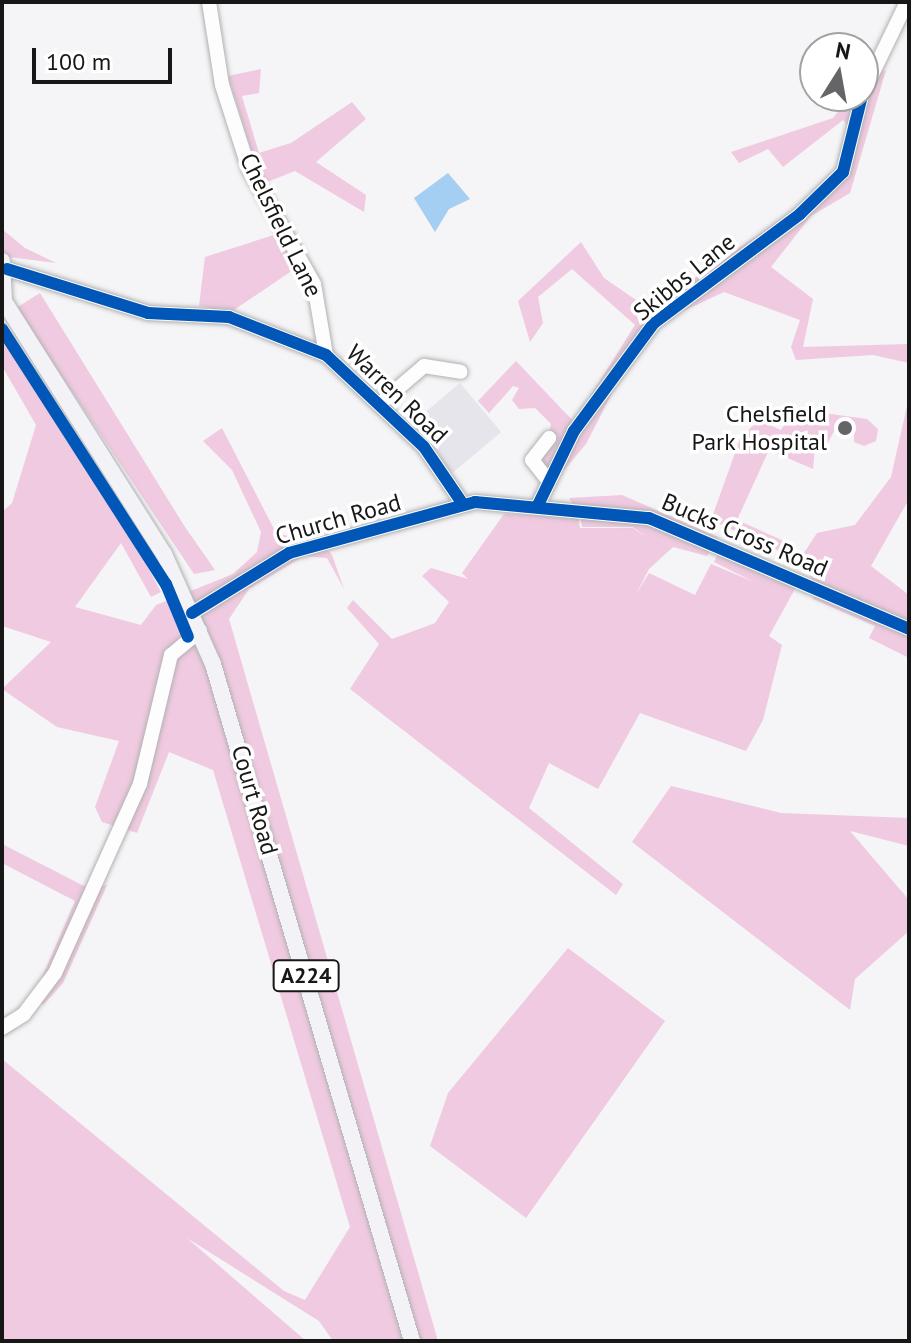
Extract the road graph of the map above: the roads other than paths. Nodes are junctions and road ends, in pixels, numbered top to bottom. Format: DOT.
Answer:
graph roads {
  1 [pos="209,2"];
  2 [pos="907,2"];
  3 [pos="879,61"];
  4 [pos="859,112"];
  5 [pos="4,271"];
  6 [pos="3,300"];
  7 [pos="326,355"];
  8 [pos="461,372"];
  9 [pos="382,402"];
  10 [pos="549,438"];
  11 [pos="547,479"];
  12 [pos="462,503"];
  13 [pos="538,505"];
  14 [pos="192,613"];
  15 [pos="909,629"];
  16 [pos="200,631"];
  17 [pos="2,1028"];
  18 [pos="412,1341"];
  1 -- 7 [label="street, Chelsfield Lane"];
  2 -- 3 [label="street, Skibbs Lane"];
  4 -- 11 [label="street, Skibbs Lane"];
  5 -- 6 [label="main road, Court Road / A224"];
  5 -- 7 [label="street, Warren Road"];
  6 -- 14 [label="main road, Court Road / A224"];
  7 -- 9 [label="street, Warren Road"];
  8 -- 9 [label="street"];
  9 -- 12 [label="street, Warren Road"];
  10 -- 11 [label="street"];
  11 -- 13 [label="street, Skibbs Lane"];
  12 -- 13 [label="street, Bucks Cross Road"];
  12 -- 14 [label="street, Church Road"];
  13 -- 15 [label="street, Bucks Cross Road"];
  14 -- 16 [label="main road, Court Road / A224"];
  16 -- 17 [label="street"];
  16 -- 18 [label="main road, Court Road / A224"];
}
